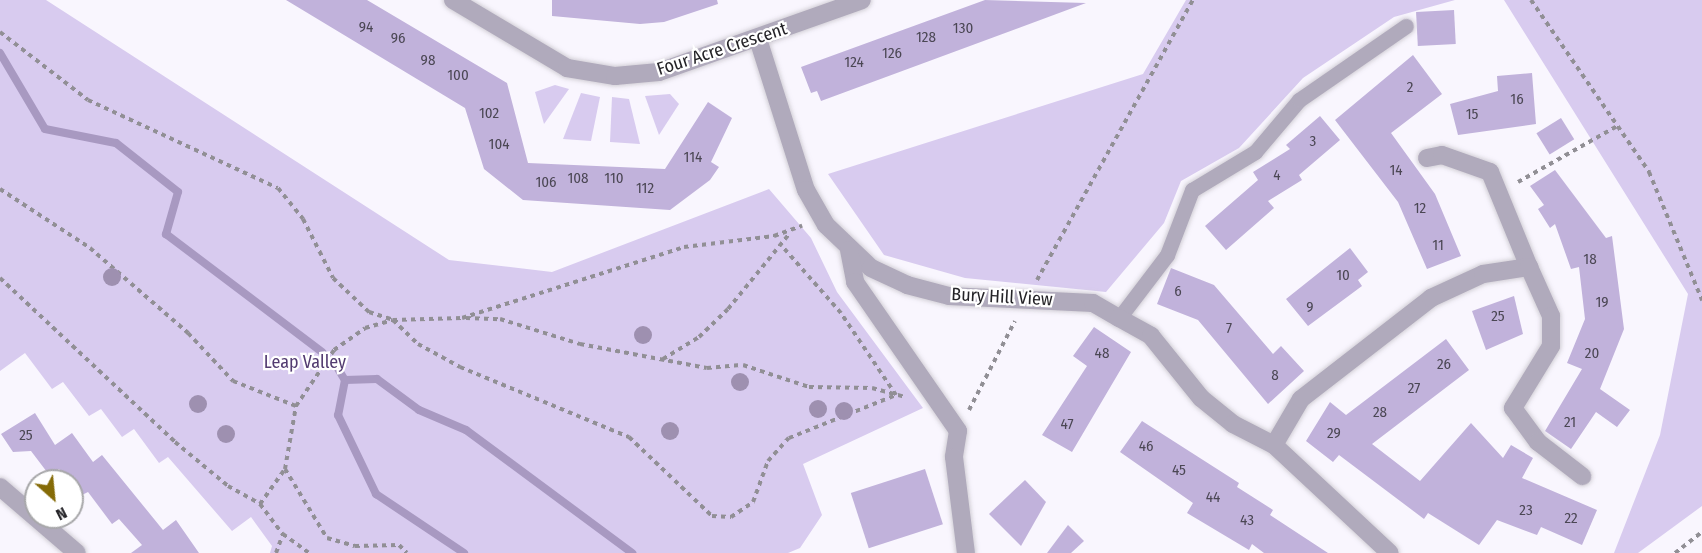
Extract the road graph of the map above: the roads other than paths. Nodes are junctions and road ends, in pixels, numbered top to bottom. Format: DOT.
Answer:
graph roads {
  1 [pos="453,0"];
  2 [pos="862,0"];
  3 [pos="1406,26"];
  4 [pos="758,39"];
  5 [pos="1427,158"];
  6 [pos="849,250"];
  7 [pos="1529,267"];
  8 [pos="1119,318"];
  9 [pos="1274,446"];
  10 [pos="1582,476"];
  11 [pos="0,486"];
  12 [pos="77,553"];
  13 [pos="966,553"];
  14 [pos="1390,553"];
  1 -- 4 [label="street, Four Acre Crescent"];
  2 -- 4 [label="street, Four Acre Crescent"];
  3 -- 8 [label="lane"];
  4 -- 6 [label="street, Bury Hill View"];
  5 -- 7 [label="street"];
  6 -- 8 [label="street, Bury Hill View"];
  6 -- 13 [label="street"];
  7 -- 9 [label="street"];
  7 -- 10 [label="street"];
  8 -- 9 [label="street, Bury Hill View"];
  9 -- 14 [label="street, Bury Hill View"];
  11 -- 12 [label="street"];
}
